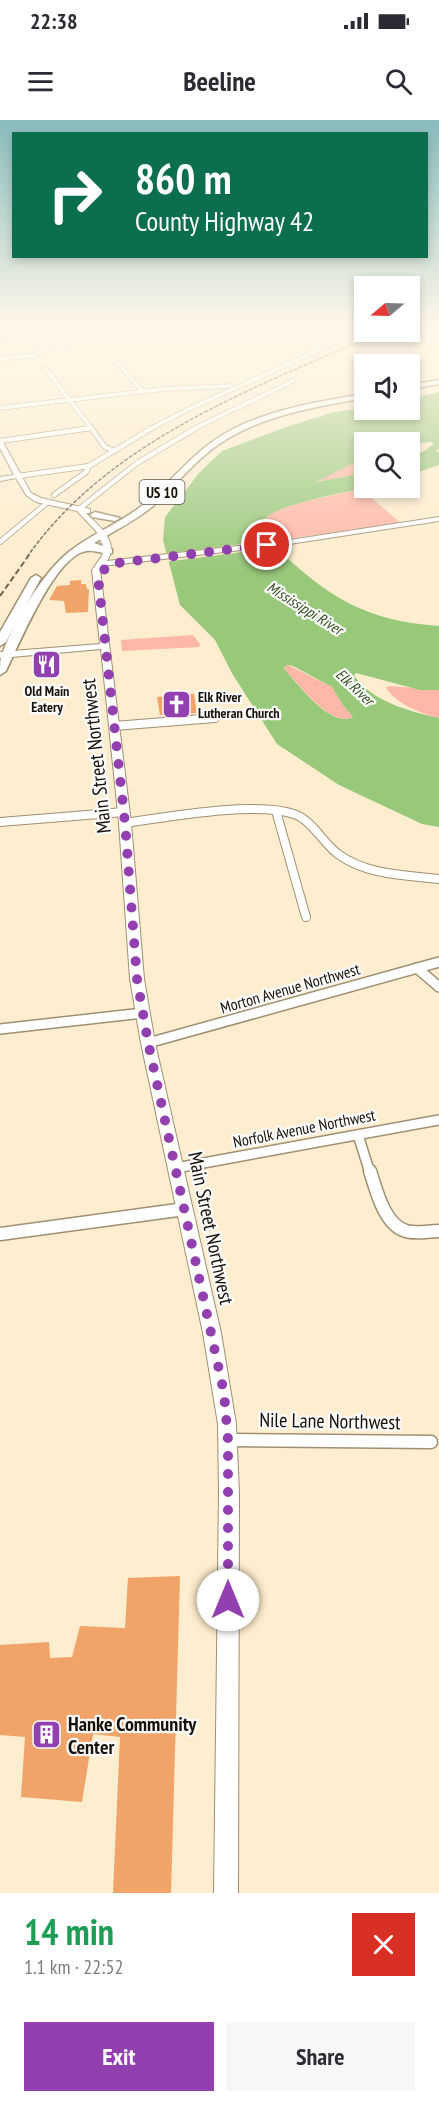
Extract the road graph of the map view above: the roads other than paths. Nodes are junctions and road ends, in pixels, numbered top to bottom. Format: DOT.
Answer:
graph roads {
  1 [pos="77,410"];
  2 [pos="188,410"];
  3 [pos="233,410"];
  4 [pos="269,410"];
  5 [pos="298,410"];
  6 [pos="91,428"];
  7 [pos="0,442"];
  8 [pos="115,451"];
  9 [pos="89,466"];
  10 [pos="18,476"];
  11 [pos="0,478"];
  12 [pos="54,495"];
  13 [pos="48,502"];
  14 [pos="79,509"];
  15 [pos="95,515"];
  16 [pos="115,518"];
  17 [pos="439,519"];
  18 [pos="105,532"];
  19 [pos="0,542"];
  20 [pos="76,551"];
  21 [pos="112,553"];
  22 [pos="127,562"];
  23 [pos="105,564"];
  24 [pos="0,642"];
  25 [pos="106,646"];
  26 [pos="4,654"];
  27 [pos="0,671"];
  28 [pos="215,718"];
  29 [pos="114,726"];
  30 [pos="276,812"];
  31 [pos="124,817"];
  32 [pos="0,822"];
  33 [pos="439,879"];
  34 [pos="306,917"];
  35 [pos="439,962"];
  36 [pos="417,968"];
  37 [pos="439,987"];
  38 [pos="143,1013"];
  39 [pos="0,1029"];
  40 [pos="148,1042"];
  41 [pos="439,1120"];
  42 [pos="358,1135"];
  43 [pos="176,1168"];
  44 [pos="185,1209"];
  45 [pos="439,1231"];
  46 [pos="0,1234"];
  47 [pos="228,1440"];
  48 [pos="431,1442"];
  49 [pos="226,1893"];
  1 -- 6 [label="street"];
  2 -- 8 [label="street"];
  3 -- 14 [label="street"];
  4 -- 16 [label="highway, US 10"];
  5 -- 18 [label="highway, US 10"];
  6 -- 7 [label="street"];
  6 -- 8 [label="street"];
  7 -- 10 [label="street"];
  8 -- 9 [label="street"];
  9 -- 10 [label="street"];
  9 -- 12 [label="street"];
  10 -- 11 [label="street"];
  10 -- 13 [label="street"];
  13 -- 14 [label="street"];
  13 -- 19 [label="street"];
  14 -- 15 [label="street"];
  14 -- 18 [label="street"];
  15 -- 16 [label="highway"];
  15 -- 18 [label="street"];
  16 -- 18 [label="highway, US 10"];
  17 -- 22 [label="street"];
  18 -- 20 [label="highway, US 10"];
  18 -- 21 [label="street"];
  18 -- 21 [label="street"];
  18 -- 24 [label="highway, US 10"];
  20 -- 21 [label="highway"];
  20 -- 26 [label="highway, US 10"];
  21 -- 22 [label="street"];
  21 -- 23 [label="street, Main Street Northwest"];
  22 -- 23 [label="street"];
  23 -- 25 [label="street, Main Street Northwest"];
  25 -- 26 [label="street"];
  25 -- 29 [label="street, Main Street Northwest"];
  26 -- 27 [label="highway, US 10"];
  28 -- 29 [label="street"];
  29 -- 31 [label="street, Main Street Northwest"];
  30 -- 31 [label="street"];
  30 -- 33 [label="street"];
  30 -- 34 [label="street"];
  31 -- 32 [label="street"];
  31 -- 38 [label="street, Main Street Northwest"];
  35 -- 36 [label="street, Morton Avenue Northwest"];
  36 -- 37 [label="street"];
  36 -- 40 [label="street, Morton Avenue Northwest"];
  38 -- 39 [label="street"];
  38 -- 40 [label="street, Main Street Northwest"];
  40 -- 43 [label="street, Main Street Northwest"];
  41 -- 42 [label="street, Norfolk Avenue Northwest"];
  42 -- 43 [label="street, Norfolk Avenue Northwest"];
  42 -- 45 [label="street"];
  43 -- 44 [label="street, Main Street Northwest"];
  44 -- 46 [label="street"];
  44 -- 47 [label="street, Main Street Northwest"];
  47 -- 48 [label="street, Nile Lane Northwest"];
  47 -- 49 [label="street, Main Street Northwest"];
}
